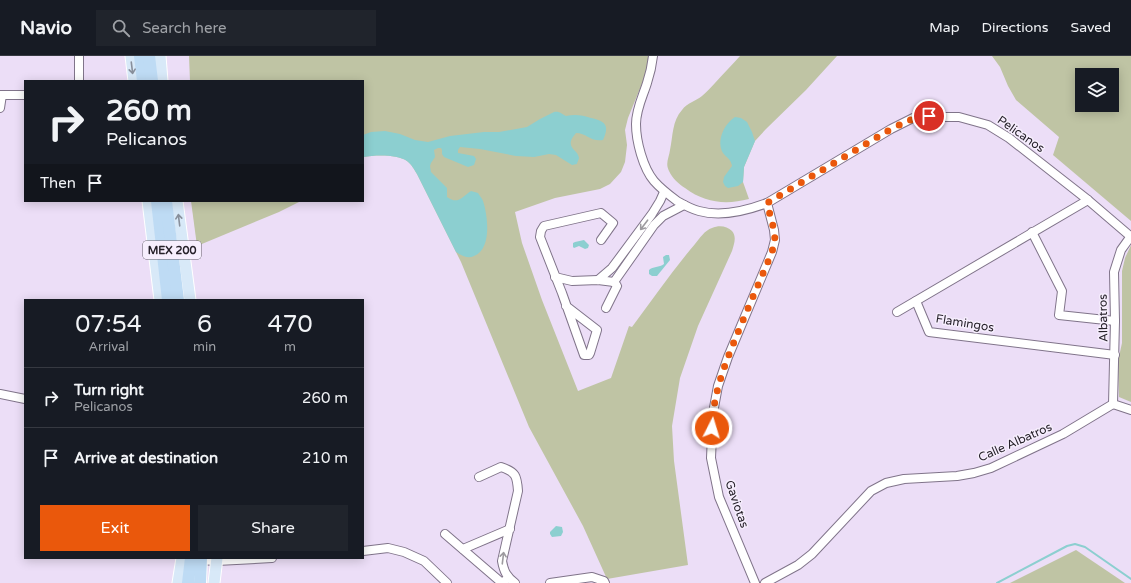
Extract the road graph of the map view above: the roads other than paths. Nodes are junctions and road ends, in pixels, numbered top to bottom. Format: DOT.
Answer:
graph roads {
  1 [pos="79,56"];
  2 [pos="131,56"];
  3 [pos="140,56"];
  4 [pos="149,56"];
  5 [pos="160,56"];
  6 [pos="653,56"];
  7 [pos="79,80"];
  8 [pos="134,80"];
  9 [pos="143,80"];
  10 [pos="152,80"];
  11 [pos="162,80"];
  12 [pos="1,95"];
  13 [pos="24,95"];
  14 [pos="0,108"];
  15 [pos="664,192"];
  16 [pos="1088,200"];
  17 [pos="148,202"];
  18 [pos="157,202"];
  19 [pos="166,202"];
  20 [pos="177,202"];
  21 [pos="767,203"];
  22 [pos="684,205"];
  23 [pos="655,209"];
  24 [pos="663,216"];
  25 [pos="1032,232"];
  26 [pos="1130,236"];
  27 [pos="601,240"];
  28 [pos="612,268"];
  29 [pos="619,274"];
  30 [pos="555,277"];
  31 [pos="598,280"];
  32 [pos="572,281"];
  33 [pos="614,282"];
  34 [pos="562,293"];
  35 [pos="160,299"];
  36 [pos="168,299"];
  37 [pos="178,299"];
  38 [pos="190,299"];
  39 [pos="916,301"];
  40 [pos="566,306"];
  41 [pos="606,308"];
  42 [pos="897,312"];
  43 [pos="1116,321"];
  44 [pos="1115,355"];
  45 [pos="0,394"];
  46 [pos="24,399"];
  47 [pos="1113,404"];
  48 [pos="1131,410"];
  49 [pos="479,477"];
  50 [pos="510,529"];
  51 [pos="445,534"];
  52 [pos="463,549"];
  53 [pos="364,550"];
  54 [pos="244,559"];
  55 [pos="217,560"];
  56 [pos="194,563"];
  57 [pos="505,580"];
  58 [pos="585,580"];
  59 [pos="178,583"];
  60 [pos="188,583"];
  61 [pos="214,583"];
  62 [pos="447,583"];
  63 [pos="515,583"];
  64 [pos="550,583"];
  65 [pos="605,583"];
  66 [pos="755,583"];
  67 [pos="765,583"];
  1 -- 7 [label="street"];
  2 -- 8 [label="main road, one-way"];
  3 -- 9 [label="highway"];
  4 -- 10 [label="highway"];
  5 -- 11 [label="main road"];
  6 -- 15 [label="street, Pelicanos"];
  12 -- 13 [label="street"];
  12 -- 14 [label="street"];
  15 -- 22 [label="street, Pelicanos"];
  15 -- 23 [label="street"];
  16 -- 21 [label="street, Pelicanos"];
  16 -- 25 [label="street"];
  16 -- 26 [label="street, Pelicanos"];
  17 -- 35 [label="main road"];
  18 -- 36 [label="highway, MEX 200"];
  19 -- 37 [label="highway, MEX 200"];
  38 -- 20 [label="main road, one-way"];
  21 -- 22 [label="street, Pelicanos"];
  21 -- 66 [label="street, Gaviotas"];
  22 -- 24 [label="street"];
  23 -- 24 [label="street"];
  23 -- 28 [label="street, one-way"];
  24 -- 29 [label="street"];
  25 -- 39 [label="street"];
  25 -- 43 [label="street"];
  26 -- 43 [label="street, Albatros"];
  27 -- 30 [label="street"];
  28 -- 29 [label="street"];
  28 -- 31 [label="street"];
  29 -- 33 [label="street"];
  30 -- 32 [label="street"];
  30 -- 34 [label="street"];
  31 -- 32 [label="street"];
  31 -- 33 [label="street"];
  32 -- 34 [label="street"];
  33 -- 41 [label="street"];
  34 -- 40 [label="street"];
  39 -- 42 [label="street"];
  39 -- 44 [label="street, Flamingos"];
  40 -- 40 [label="street"];
  43 -- 44 [label="street, Albatros"];
  44 -- 47 [label="street, Albatros"];
  45 -- 46 [label="street"];
  47 -- 48 [label="street"];
  47 -- 67 [label="street, Calle Albatros"];
  49 -- 50 [label="street"];
  50 -- 52 [label="street"];
  57 -- 50 [label="street, one-way"];
  51 -- 52 [label="street"];
  52 -- 57 [label="street"];
  53 -- 62 [label="street"];
  54 -- 55 [label="street"];
  55 -- 56 [label="street"];
  55 -- 61 [label="main road"];
  56 -- 59 [label="main road"];
  56 -- 60 [label="highway"];
  57 -- 63 [label="street"];
  58 -- 64 [label="street"];
  58 -- 65 [label="street"];
}
